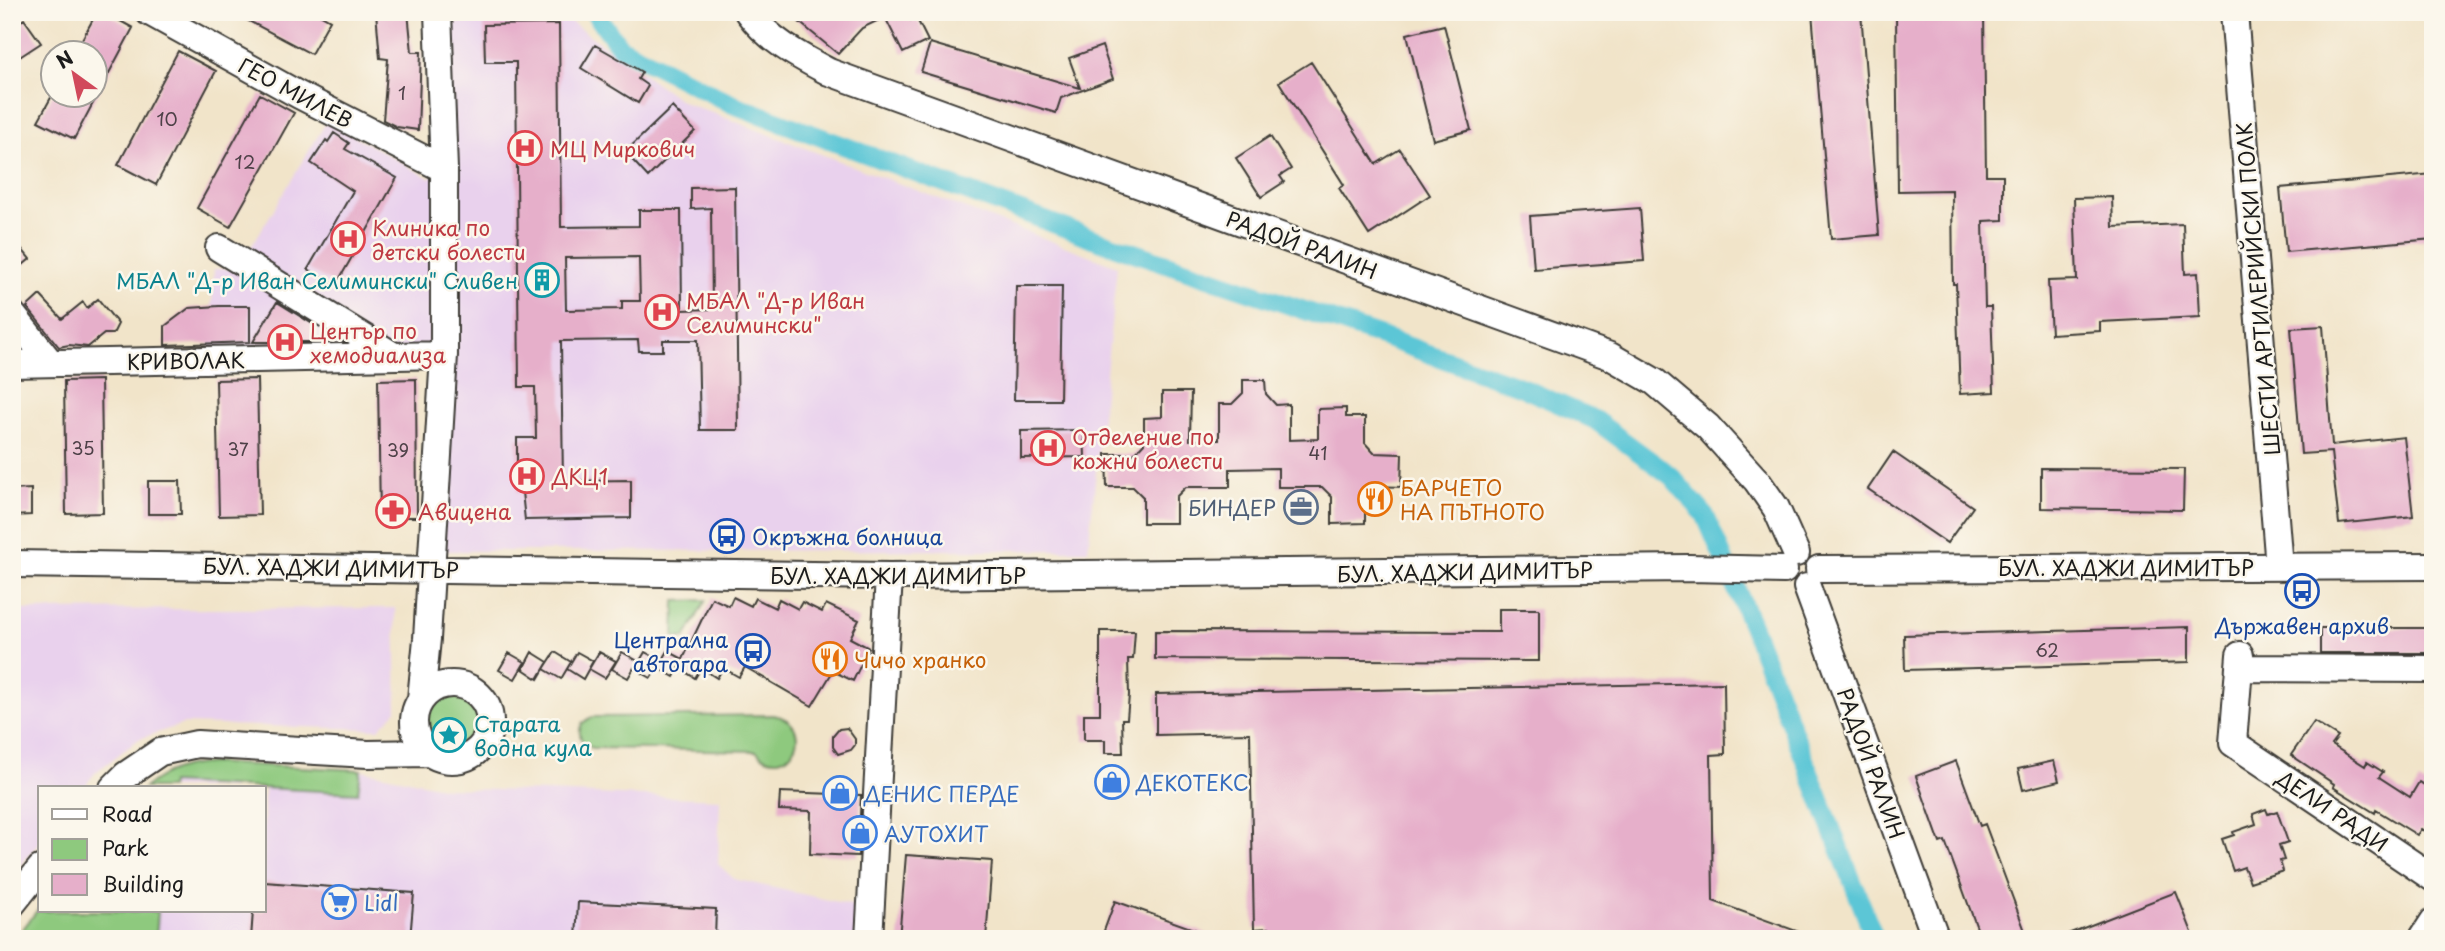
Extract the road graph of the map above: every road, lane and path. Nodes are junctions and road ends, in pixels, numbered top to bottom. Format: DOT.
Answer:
graph roads {
  1 [pos="149,12"];
  2 [pos="438,12"];
  3 [pos="747,12"];
  4 [pos="2234,12"];
  5 [pos="444,169"];
  6 [pos="219,248"];
  7 [pos="12,314"];
  8 [pos="444,355"];
  9 [pos="394,356"];
  10 [pos="50,362"];
  11 [pos="12,364"];
  12 [pos="12,564"];
  13 [pos="1781,564"];
  14 [pos="2433,566"];
  15 [pos="2278,567"];
  16 [pos="432,568"];
  17 [pos="889,576"];
  18 [pos="1813,578"];
  19 [pos="427,639"];
  20 [pos="2433,669"];
  21 [pos="454,684"];
  22 [pos="417,710"];
  23 [pos="429,753"];
  24 [pos="368,754"];
  25 [pos="115,786"];
  26 [pos="38,872"];
  27 [pos="2433,878"];
  28 [pos="12,904"];
  29 [pos="2433,922"];
  30 [pos="869,939"];
  31 [pos="1936,939"];
  32 [pos="2422,939"];
  1 -- 5 [label="street, ГЕО МИЛЕВ"];
  2 -- 5 [label="street"];
  3 -- 13 [label="street, РАДОЙ РАЛИН"];
  4 -- 15 [label="street, ШЕСТИ АРТИЛЕРИЙСКИ ПОЛК"];
  5 -- 8 [label="street"];
  6 -- 9 [label="street"];
  7 -- 10 [label="street"];
  8 -- 9 [label="street, КРИВОЛАК"];
  8 -- 16 [label="street"];
  9 -- 10 [label="street, КРИВОЛАК"];
  10 -- 11 [label="street, КРИВОЛАК"];
  12 -- 16 [label="street, БУЛ. ХАДЖИ ДИМИТЪР"];
  13 -- 17 [label="street, БУЛ. ХАДЖИ ДИМИТЪР"];
  13 -- 18 [label="street"];
  14 -- 15 [label="street, БУЛ. ХАДЖИ ДИМИТЪР"];
  15 -- 18 [label="street, БУЛ. ХАДЖИ ДИМИТЪР"];
  16 -- 17 [label="street, БУЛ. ХАДЖИ ДИМИТЪР"];
  16 -- 19 [label="street"];
  17 -- 30 [label="street"];
  18 -- 31 [label="street, РАДОЙ РАЛИН"];
  19 -- 21 [label="street"];
  19 -- 22 [label="street"];
  20 -- 27 [label="street, ДЕЛИ РАДИ"];
  21 -- 22 [label="street"];
  21 -- 23 [label="street"];
  22 -- 23 [label="street"];
  22 -- 24 [label="street"];
  23 -- 24 [label="street"];
  24 -- 25 [label="street"];
  26 -- 28 [label="street"];
  29 -- 32 [label="street"];
}
